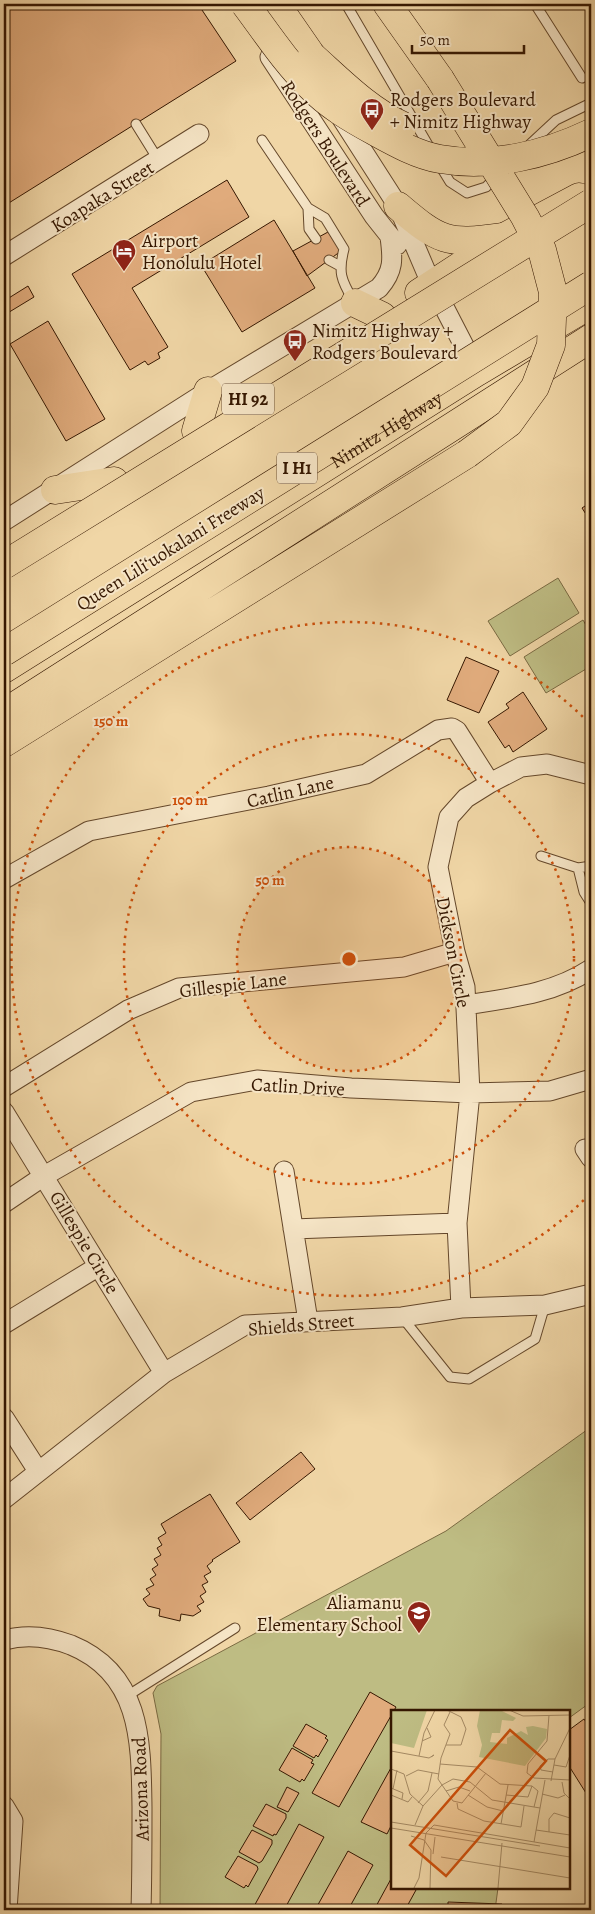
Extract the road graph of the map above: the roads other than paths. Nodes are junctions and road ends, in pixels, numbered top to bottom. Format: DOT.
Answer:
graph roads {
  1 [pos="234,4"];
  2 [pos="245,4"];
  3 [pos="268,4"];
  4 [pos="276,4"];
  5 [pos="289,4"];
  6 [pos="346,4"];
  7 [pos="387,4"];
  8 [pos="403,4"];
  9 [pos="535,4"];
  10 [pos="312,56"];
  11 [pos="582,78"];
  12 [pos="440,79"];
  13 [pos="591,103"];
  14 [pos="136,124"];
  15 [pos="591,133"];
  16 [pos="199,134"];
  17 [pos="262,140"];
  18 [pos="502,159"];
  19 [pos="159,161"];
  20 [pos="591,190"];
  21 [pos="591,203"];
  22 [pos="398,206"];
  23 [pos="308,208"];
  24 [pos="506,236"];
  25 [pos="390,237"];
  26 [pos="316,239"];
  27 [pos="4,256"];
  28 [pos="329,260"];
  29 [pos="340,266"];
  30 [pos="430,280"];
  31 [pos="591,285"];
  32 [pos="355,303"];
  33 [pos="591,304"];
  34 [pos="382,316"];
  35 [pos="591,338"];
  36 [pos="478,372"];
  37 [pos="208,391"];
  38 [pos="196,431"];
  39 [pos="114,481"];
  40 [pos="55,490"];
  41 [pos="4,521"];
  42 [pos="4,550"];
  43 [pos="4,565"];
  44 [pos="4,652"];
  45 [pos="4,669"];
  46 [pos="4,713"];
  47 [pos="4,743"];
  48 [pos="591,775"];
  49 [pos="490,783"];
  50 [pos="541,856"];
  51 [pos="591,866"];
  52 [pos="578,868"];
  53 [pos="4,879"];
  54 [pos="591,903"];
  55 [pos="455,952"];
  56 [pos="591,969"];
  57 [pos="466,1005"];
  58 [pos="591,1079"];
  59 [pos="4,1087"];
  60 [pos="470,1092"];
  61 [pos="4,1112"];
  62 [pos="284,1171"];
  63 [pos="44,1176"];
  64 [pos="4,1203"];
  65 [pos="457,1223"];
  66 [pos="293,1229"];
  67 [pos="99,1266"];
  68 [pos="591,1294"];
  69 [pos="545,1305"];
  70 [pos="461,1308"];
  71 [pos="402,1316"];
  72 [pos="308,1321"];
  73 [pos="4,1324"];
  74 [pos="164,1373"];
  75 [pos="4,1418"];
  76 [pos="38,1472"];
  77 [pos="4,1498"];
  78 [pos="235,1628"];
  79 [pos="4,1640"];
  80 [pos="126,1696"];
  81 [pos="4,1806"];
  82 [pos="6,1910"];
  83 [pos="141,1910"];
  1 -- 25 [label="street, Rodgers Boulevard"];
  2 -- 18 [label="main road, bridge"];
  3 -- 22 [label="street, Rodgers Boulevard"];
  4 -- 10 [label="main road"];
  5 -- 10 [label="main road"];
  6 -- 13 [label="lane"];
  7 -- 12 [label="main road"];
  8 -- 12 [label="main road"];
  9 -- 11 [label="lane"];
  10 -- 18 [label="main road, bridge"];
  12 -- 47 [label="main road, bridge"];
  14 -- 19 [label="lane"];
  15 -- 18 [label="main road, bridge"];
  16 -- 19 [label="street, Koapaka Street"];
  17 -- 23 [label="lane"];
  19 -- 27 [label="street, Koapaka Street"];
  20 -- 24 [label="main road, HI 92"];
  21 -- 43 [label="main road, bridge"];
  22 -- 24 [label="main road"];
  22 -- 30 [label="street, Rodgers Boulevard"];
  23 -- 26 [label="lane"];
  23 -- 29 [label="lane"];
  24 -- 30 [label="main road, HI 92"];
  25 -- 30 [label="street, Rodgers Boulevard"];
  25 -- 32 [label="street"];
  28 -- 29 [label="lane"];
  29 -- 32 [label="lane"];
  30 -- 34 [label="main road, HI 92"];
  30 -- 36 [label="street, Rodgers Boulevard"];
  31 -- 44 [label="main road, Queen Liliʻuokalani Freeway / I H1, bridge"];
  32 -- 34 [label="main road"];
  32 -- 37 [label="street"];
  33 -- 36 [label="main road, Nimitz Highway"];
  34 -- 38 [label="main road, HI 92"];
  35 -- 46 [label="main road, bridge"];
  36 -- 45 [label="main road, Nimitz Highway"];
  37 -- 38 [label="main road"];
  37 -- 40 [label="street"];
  38 -- 39 [label="main road, HI 92"];
  39 -- 40 [label="main road"];
  39 -- 42 [label="main road, HI 92"];
  40 -- 41 [label="street"];
  48 -- 49 [label="street, Dickson Circle"];
  49 -- 53 [label="street, Catlin Lane"];
  49 -- 55 [label="street, Dickson Circle"];
  50 -- 52 [label="lane"];
  51 -- 52 [label="lane"];
  52 -- 54 [label="lane"];
  55 -- 57 [label="street, Dickson Circle"];
  55 -- 59 [label="street, Gillespie Lane"];
  56 -- 57 [label="street"];
  57 -- 60 [label="street, Dickson Circle"];
  58 -- 60 [label="street, Catlin Drive"];
  60 -- 63 [label="street, Catlin Drive"];
  60 -- 65 [label="street, Dickson Circle"];
  61 -- 63 [label="street, Gillespie Circle"];
  62 -- 66 [label="street"];
  63 -- 64 [label="street, Catlin Drive"];
  63 -- 67 [label="street, Gillespie Circle"];
  65 -- 66 [label="street"];
  65 -- 70 [label="street, Dickson Circle"];
  66 -- 72 [label="street"];
  67 -- 73 [label="street"];
  67 -- 74 [label="street, Gillespie Circle"];
  68 -- 69 [label="street, Shields Street"];
  69 -- 70 [label="street, Shields Street"];
  69 -- 71 [label="lane"];
  70 -- 71 [label="street, Shields Street"];
  71 -- 72 [label="street, Shields Street"];
  72 -- 74 [label="street, Shields Street"];
  74 -- 76 [label="street, Shields Street"];
  75 -- 76 [label="street"];
  76 -- 77 [label="street, Shields Street"];
  78 -- 80 [label="lane"];
  79 -- 80 [label="street, Arizona Road"];
  80 -- 83 [label="street, Arizona Road"];
  81 -- 82 [label="street"];
}
